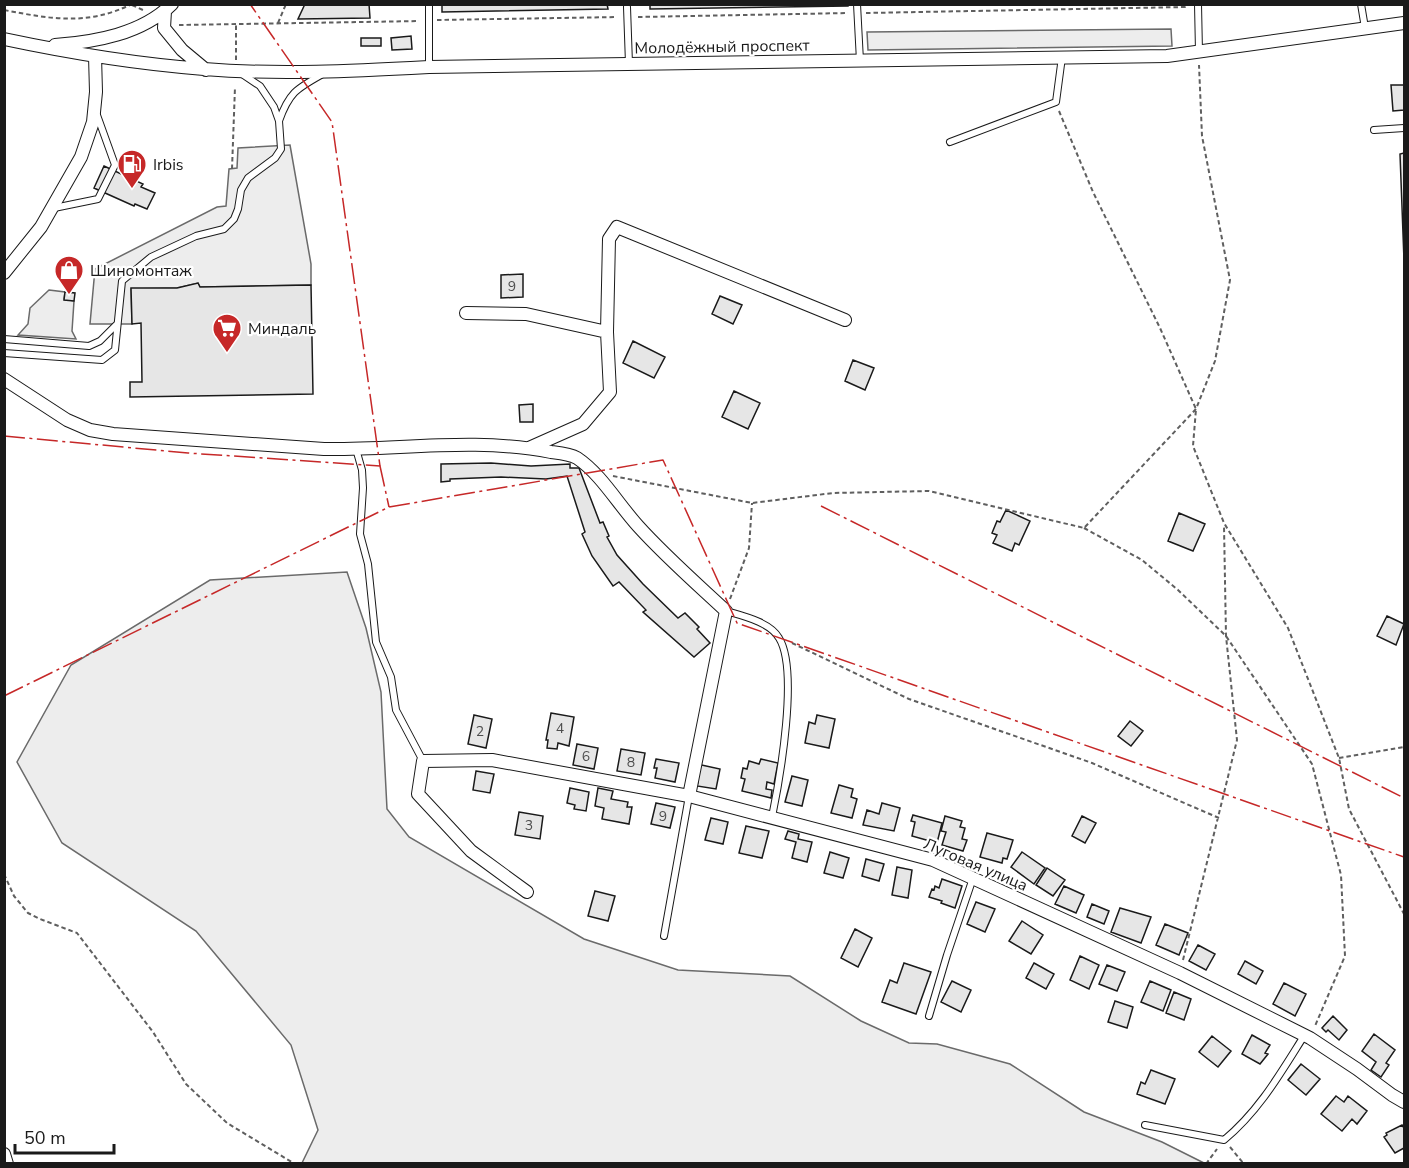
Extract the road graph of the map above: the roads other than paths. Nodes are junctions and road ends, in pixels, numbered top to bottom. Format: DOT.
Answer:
graph roads {
  1 [pos="429,4"];
  2 [pos="857,4"];
  3 [pos="1198,4"];
  4 [pos="1361,4"];
  5 [pos="627,7"];
  6 [pos="168,8"];
  7 [pos="1404,22"];
  8 [pos="1365,28"];
  9 [pos="4,39"];
  10 [pos="39,46"];
  11 [pos="1199,52"];
  12 [pos="95,56"];
  13 [pos="1062,57"];
  14 [pos="860,61"];
  15 [pos="629,64"];
  16 [pos="236,66"];
  17 [pos="429,67"];
  18 [pos="206,70"];
  19 [pos="325,72"];
  20 [pos="95,107"];
  21 [pos="279,122"];
  22 [pos="1404,128"];
  23 [pos="1374,130"];
  24 [pos="951,142"];
  25 [pos="53,208"];
  26 [pos="4,273"];
  27 [pos="466,313"];
  28 [pos="845,320"];
  29 [pos="116,325"];
  30 [pos="606,332"];
  31 [pos="4,339"];
  32 [pos="4,353"];
  33 [pos="4,379"];
  34 [pos="529,448"];
  35 [pos="356,449"];
  36 [pos="726,611"];
  37 [pos="423,761"];
  38 [pos="689,796"];
  39 [pos="772,817"];
  40 [pos="973,878"];
  41 [pos="527,892"];
  42 [pos="664,936"];
  43 [pos="929,1016"];
  44 [pos="1307,1036"];
  45 [pos="1404,1102"];
  46 [pos="1145,1125"];
  47 [pos="4,1154"];
  48 [pos="7,1164"];
  1 -- 17 [label="lane"];
  2 -- 14 [label="lane"];
  3 -- 11 [label="lane"];
  4 -- 8 [label="lane"];
  5 -- 15 [label="lane"];
  6 -- 10 [label="street"];
  6 -- 18 [label="street"];
  7 -- 8 [label="street, Молодёжный проспект"];
  8 -- 11 [label="street, Молодёжный проспект"];
  9 -- 10 [label="street"];
  10 -- 12 [label="street, Молодёжный проспект"];
  11 -- 13 [label="street, Молодёжный проспект"];
  12 -- 18 [label="street, Молодёжный проспект"];
  12 -- 20 [label="street"];
  13 -- 14 [label="street, Молодёжный проспект"];
  13 -- 24 [label="lane"];
  14 -- 15 [label="street, Молодёжный проспект"];
  15 -- 17 [label="street, Молодёжный проспект"];
  16 -- 18 [label="street, Молодёжный проспект"];
  16 -- 19 [label="street, Молодёжный проспект"];
  16 -- 21 [label="lane"];
  17 -- 19 [label="street, Молодёжный проспект"];
  19 -- 21 [label="lane"];
  20 -- 25 [label="street"];
  20 -- 25 [label="lane"];
  21 -- 29 [label="lane"];
  22 -- 23 [label="lane"];
  25 -- 26 [label="street"];
  27 -- 30 [label="street"];
  28 -- 30 [label="street"];
  29 -- 31 [label="lane"];
  29 -- 32 [label="lane"];
  30 -- 34 [label="street"];
  33 -- 35 [label="street"];
  34 -- 35 [label="street"];
  34 -- 36 [label="street"];
  35 -- 37 [label="lane"];
  36 -- 38 [label="street"];
  36 -- 39 [label="lane"];
  37 -- 38 [label="street, Луговая улица"];
  37 -- 41 [label="street"];
  38 -- 39 [label="street, Луговая улица"];
  38 -- 42 [label="lane"];
  39 -- 40 [label="street, Луговая улица"];
  40 -- 43 [label="lane"];
  40 -- 44 [label="street, Луговая улица"];
  44 -- 45 [label="street, Луговая улица"];
  44 -- 46 [label="lane"];
  47 -- 48 [label="street"];
}
